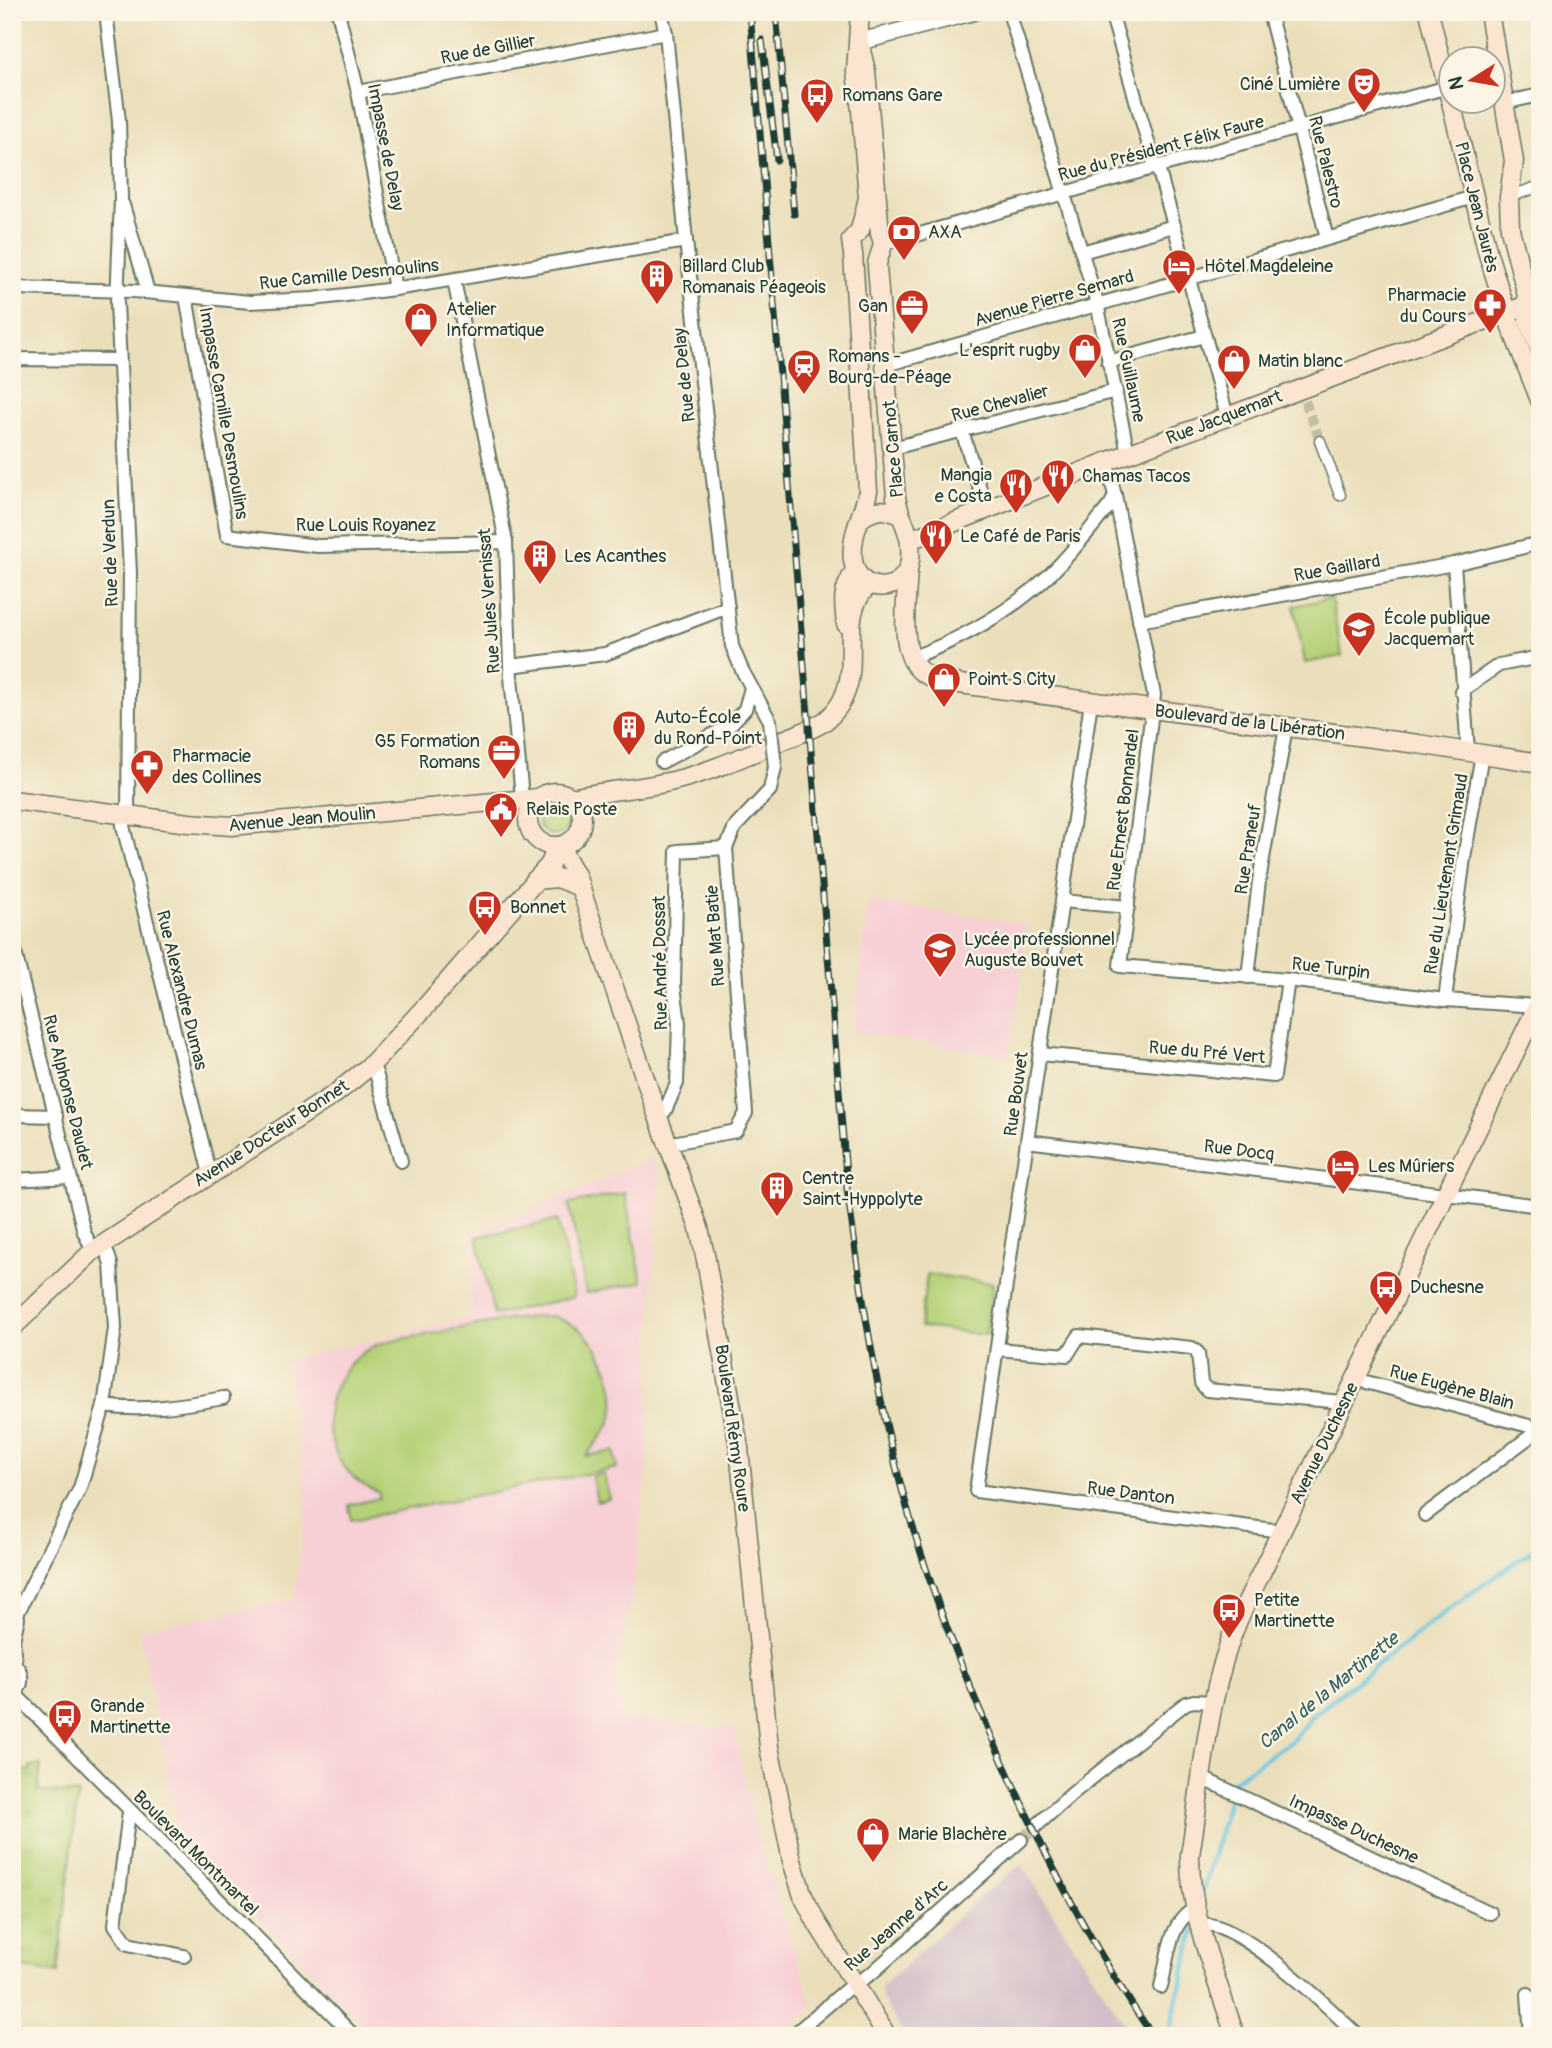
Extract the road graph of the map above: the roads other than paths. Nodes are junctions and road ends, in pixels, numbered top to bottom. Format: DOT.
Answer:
graph roads {
  1 [pos="106,12"];
  2 [pos="338,12"];
  3 [pos="661,12"];
  4 [pos="860,12"];
  5 [pos="974,12"];
  6 [pos="1009,12"];
  7 [pos="1111,12"];
  8 [pos="1269,12"];
  9 [pos="1429,12"];
  10 [pos="1489,12"];
  11 [pos="666,33"];
  12 [pos="859,43"];
  13 [pos="1438,46"];
  14 [pos="1494,46"];
  15 [pos="358,92"];
  16 [pos="1540,95"];
  17 [pos="1436,99"];
  18 [pos="1506,102"];
  19 [pos="1455,116"];
  20 [pos="1505,116"];
  21 [pos="1300,128"];
  22 [pos="1156,167"];
  23 [pos="1540,186"];
  24 [pos="1065,193"];
  25 [pos="1474,197"];
  26 [pos="1509,197"];
  27 [pos="121,199"];
  28 [pos="1174,226"];
  29 [pos="1327,239"];
  30 [pos="855,240"];
  31 [pos="686,241"];
  32 [pos="880,245"];
  33 [pos="1082,253"];
  34 [pos="1188,278"];
  35 [pos="454,280"];
  36 [pos="12,288"];
  37 [pos="395,289"];
  38 [pos="118,290"];
  39 [pos="148,292"];
  40 [pos="186,296"];
  41 [pos="1534,302"];
  42 [pos="1097,303"];
  43 [pos="1506,312"];
  44 [pos="1204,336"];
  45 [pos="1540,349"];
  46 [pos="12,359"];
  47 [pos="119,360"];
  48 [pos="1108,362"];
  49 [pos="886,365"];
  50 [pos="1116,391"];
  51 [pos="1540,400"];
  52 [pos="1227,416"];
  53 [pos="962,431"];
  54 [pos="1320,442"];
  55 [pos="893,448"];
  56 [pos="1128,453"];
  57 [pos="1106,462"];
  58 [pos="1115,495"];
  59 [pos="1340,495"];
  60 [pos="986,508"];
  61 [pos="899,515"];
  62 [pos="860,519"];
  63 [pos="227,535"];
  64 [pos="910,540"];
  65 [pos="506,542"];
  66 [pos="1540,543"];
  67 [pos="1454,564"];
  68 [pos="908,570"];
  69 [pos="855,571"];
  70 [pos="877,587"];
  71 [pos="728,607"];
  72 [pos="1139,621"];
  73 [pos="905,625"];
  74 [pos="1540,657"];
  75 [pos="911,658"];
  76 [pos="850,659"];
  77 [pos="510,666"];
  78 [pos="751,688"];
  79 [pos="1461,691"];
  80 [pos="1091,702"];
  81 [pos="1154,710"];
  82 [pos="1286,727"];
  83 [pos="1475,752"];
  84 [pos="662,762"];
  85 [pos="1540,763"];
  86 [pos="622,791"];
  87 [pos="572,798"];
  88 [pos="12,800"];
  89 [pos="524,802"];
  90 [pos="125,814"];
  91 [pos="580,826"];
  92 [pos="537,840"];
  93 [pos="559,847"];
  94 [pos="726,848"];
  95 [pos="536,880"];
  96 [pos="578,881"];
  97 [pos="1062,901"];
  98 [pos="1128,907"];
  99 [pos="12,940"];
  100 [pos="1120,966"];
  101 [pos="1248,977"];
  102 [pos="1288,980"];
  103 [pos="1445,1000"];
  104 [pos="1539,1004"];
  105 [pos="1040,1054"];
  106 [pos="370,1065"];
  107 [pos="657,1114"];
  108 [pos="12,1115"];
  109 [pos="56,1116"];
  110 [pos="1027,1141"];
  111 [pos="667,1144"];
  112 [pos="401,1161"];
  113 [pos="210,1174"];
  114 [pos="70,1177"];
  115 [pos="12,1180"];
  116 [pos="1446,1193"];
  117 [pos="1540,1206"];
  118 [pos="99,1247"];
  119 [pos="12,1328"];
  120 [pos="997,1349"];
  121 [pos="1355,1379"];
  122 [pos="223,1398"];
  123 [pos="1343,1402"];
  124 [pos="104,1406"];
  125 [pos="1540,1429"];
  126 [pos="976,1492"];
  127 [pos="1425,1515"];
  128 [pos="1281,1531"];
  129 [pos="15,1619"];
  130 [pos="14,1663"];
  131 [pos="14,1695"];
  132 [pos="1212,1702"];
  133 [pos="1202,1778"];
  134 [pos="129,1812"];
  135 [pos="1036,1826"];
  136 [pos="1021,1840"];
  137 [pos="1490,1913"];
  138 [pos="1198,1917"];
  139 [pos="184,1956"];
  140 [pos="855,1984"];
  141 [pos="1161,1987"];
  142 [pos="1528,1994"];
  143 [pos="354,2036"];
  144 [pos="792,2036"];
  145 [pos="887,2036"];
  146 [pos="1235,2036"];
  147 [pos="1358,2036"];
  148 [pos="1531,2036"];
  1 -- 27 [label="street"];
  2 -- 15 [label="street, Impasse de Delay"];
  3 -- 11 [label="street, Rue de Delay"];
  4 -- 12 [label="main road"];
  5 -- 12 [label="street"];
  6 -- 24 [label="street, Rue Guillaume"];
  7 -- 22 [label="street"];
  8 -- 21 [label="street, Rue Palestro"];
  9 -- 13 [label="main road, Place Jean Jaurès"];
  10 -- 14 [label="main road, Place Jean Jaurès"];
  11 -- 15 [label="street, Rue de Gillier"];
  11 -- 31 [label="street, Rue de Delay"];
  12 -- 30 [label="main road, Place Carnot"];
  12 -- 32 [label="main road, Place Carnot"];
  15 -- 37 [label="street, Impasse de Delay"];
  16 -- 18 [label="street"];
  17 -- 21 [label="street, Rue du Président Félix Faure"];
  19 -- 25 [label="main road, Place Jean Jaurès"];
  20 -- 26 [label="main road, Place Jean Jaurès"];
  21 -- 22 [label="street, Rue du Président Félix Faure"];
  21 -- 29 [label="street, Rue Palestro"];
  22 -- 24 [label="street, Rue du Président Félix Faure"];
  22 -- 28 [label="street"];
  23 -- 26 [label="street"];
  24 -- 32 [label="street, Rue du Président Félix Faure"];
  24 -- 33 [label="street, Rue Guillaume"];
  25 -- 29 [label="street, Avenue Pierre Semard"];
  25 -- 43 [label="main road, Place Jean Jaurès"];
  26 -- 41 [label="main road, Place Jean Jaurès"];
  27 -- 38 [label="street, Rue de Verdun"];
  27 -- 39 [label="street"];
  28 -- 33 [label="street"];
  28 -- 34 [label="street"];
  29 -- 34 [label="street, Avenue Pierre Semard"];
  30 -- 32 [label="main road"];
  30 -- 32 [label="main road"];
  30 -- 62 [label="main road, Place Carnot"];
  31 -- 35 [label="street, Rue Camille Desmoulins"];
  31 -- 71 [label="street, Rue de Delay"];
  32 -- 49 [label="main road, Place Carnot"];
  33 -- 42 [label="street, Rue Guillaume"];
  34 -- 42 [label="street, Avenue Pierre Semard"];
  34 -- 44 [label="street"];
  35 -- 37 [label="street, Rue Camille Desmoulins"];
  35 -- 65 [label="street, Rue Jules Vernissat"];
  36 -- 38 [label="street, Rue Camille Desmoulins"];
  37 -- 40 [label="street, Rue Camille Desmoulins"];
  38 -- 39 [label="street, Rue Camille Desmoulins"];
  38 -- 47 [label="street, Rue de Verdun"];
  39 -- 40 [label="street, Rue Camille Desmoulins"];
  40 -- 63 [label="street, Impasse Camille Desmoulins"];
  41 -- 43 [label="main road, Rue Jacquemart"];
  41 -- 45 [label="main road, Place Jean Jaurès"];
  42 -- 48 [label="street, Rue Guillaume"];
  42 -- 49 [label="street, Avenue Pierre Semard"];
  43 -- 51 [label="main road, Place Jean Jaurès"];
  43 -- 52 [label="main road, Rue Jacquemart"];
  44 -- 48 [label="street"];
  44 -- 52 [label="street"];
  46 -- 47 [label="street"];
  47 -- 90 [label="street, Rue de Verdun"];
  48 -- 50 [label="street, Rue Guillaume"];
  49 -- 55 [label="main road, Place Carnot"];
  50 -- 53 [label="street, Rue Chevalier"];
  50 -- 56 [label="street, Rue Guillaume"];
  52 -- 56 [label="main road, Rue Jacquemart"];
  53 -- 55 [label="street, Rue Chevalier"];
  53 -- 60 [label="street"];
  54 -- 59 [label="street"];
  55 -- 61 [label="main road, Place Carnot"];
  56 -- 57 [label="main road, Rue Jacquemart"];
  57 -- 58 [label="street, Rue Ernest Bonnardel"];
  57 -- 60 [label="main road, Rue Jacquemart"];
  58 -- 72 [label="street, Rue Ernest Bonnardel"];
  58 -- 75 [label="street"];
  60 -- 64 [label="main road, Rue Jacquemart"];
  61 -- 62 [label="main road, Place Carnot"];
  61 -- 64 [label="main road, Place Carnot"];
  62 -- 69 [label="main road, Place Carnot"];
  63 -- 65 [label="street, Rue Louis Royanez"];
  64 -- 68 [label="main road, Place Carnot"];
  65 -- 77 [label="street, Rue Jules Vernissat"];
  66 -- 67 [label="street, Rue Gaillard"];
  67 -- 72 [label="street, Rue Gaillard"];
  67 -- 79 [label="street, Rue du Lieutenant Grimaud"];
  68 -- 70 [label="main road"];
  68 -- 73 [label="main road, Place Carnot"];
  69 -- 70 [label="main road"];
  69 -- 76 [label="main road"];
  70 -- 73 [label="main road"];
  70 -- 76 [label="main road"];
  71 -- 77 [label="street"];
  71 -- 78 [label="street, Rue de Delay"];
  72 -- 81 [label="street, Rue Ernest Bonnardel"];
  73 -- 75 [label="main road"];
  74 -- 79 [label="street"];
  75 -- 80 [label="main road, Boulevard de la Libération"];
  76 -- 86 [label="main road"];
  77 -- 89 [label="street, Rue Jules Vernissat"];
  78 -- 84 [label="street"];
  78 -- 94 [label="street, bridge"];
  79 -- 83 [label="street, Rue du Lieutenant Grimaud"];
  80 -- 81 [label="main road, Boulevard de la Libération"];
  80 -- 97 [label="street, Rue Bouvet"];
  81 -- 82 [label="main road, Boulevard de la Libération"];
  81 -- 98 [label="street, Rue Ernest Bonnardel"];
  82 -- 83 [label="main road, Boulevard de la Libération"];
  82 -- 101 [label="street, Rue Praneuf"];
  83 -- 85 [label="main road, Boulevard de la Libération"];
  83 -- 103 [label="street, Rue du Lieutenant Grimaud"];
  86 -- 87 [label="main road"];
  86 -- 91 [label="main road"];
  87 -- 89 [label="main road"];
  87 -- 91 [label="main road"];
  88 -- 90 [label="main road, Avenue Jean Moulin"];
  89 -- 90 [label="main road, Avenue Jean Moulin"];
  89 -- 92 [label="main road"];
  90 -- 113 [label="street, Rue Alexandre Dumas"];
  91 -- 93 [label="main road"];
  91 -- 96 [label="main road, Boulevard Rémy Roure"];
  92 -- 93 [label="main road"];
  92 -- 95 [label="main road"];
  93 -- 95 [label="main road, Avenue Docteur Bonnet"];
  93 -- 96 [label="main road, Boulevard Rémy Roure"];
  94 -- 107 [label="street, Rue André Dossat"];
  94 -- 111 [label="street, Rue Mat Batie"];
  95 -- 96 [label="main road"];
  95 -- 106 [label="main road, Avenue Docteur Bonnet"];
  96 -- 107 [label="main road, Boulevard Rémy Roure"];
  97 -- 98 [label="street"];
  97 -- 105 [label="street, Rue Bouvet"];
  98 -- 100 [label="street, Rue Ernest Bonnardel"];
  99 -- 109 [label="street, Rue Alphonse Daudet"];
  100 -- 101 [label="street, Rue Turpin"];
  101 -- 102 [label="street, Rue Turpin"];
  102 -- 103 [label="street, Rue Turpin"];
  102 -- 105 [label="street, Rue du Pré Vert"];
  103 -- 104 [label="street, Rue Turpin"];
  104 -- 116 [label="main road, Avenue Duchesne"];
  105 -- 110 [label="street, Rue Bouvet"];
  106 -- 112 [label="street"];
  106 -- 113 [label="main road, Avenue Docteur Bonnet"];
  107 -- 111 [label="main road, Boulevard Rémy Roure"];
  108 -- 109 [label="street"];
  109 -- 114 [label="street, Rue Alphonse Daudet"];
  110 -- 116 [label="street, Rue Docq"];
  110 -- 120 [label="street, Rue Bouvet"];
  111 -- 140 [label="main road, Boulevard Rémy Roure"];
  113 -- 118 [label="main road, Avenue Docteur Bonnet"];
  114 -- 115 [label="street"];
  114 -- 118 [label="street, Rue Alphonse Daudet"];
  116 -- 117 [label="street, Rue Docq"];
  116 -- 121 [label="main road, Avenue Duchesne"];
  118 -- 119 [label="main road, Avenue Docteur Bonnet"];
  118 -- 124 [label="street, Rue Alphonse Daudet"];
  120 -- 123 [label="street"];
  120 -- 126 [label="street, Rue Bouvet"];
  121 -- 123 [label="main road, Avenue Duchesne"];
  121 -- 125 [label="street, Rue Eugène Blain"];
  122 -- 124 [label="street"];
  123 -- 128 [label="main road, Avenue Duchesne"];
  124 -- 129 [label="street, Rue Alphonse Daudet"];
  125 -- 127 [label="street"];
  126 -- 128 [label="street, Rue Danton"];
  128 -- 132 [label="main road, Avenue Duchesne"];
  129 -- 130 [label="street, Rue Alphonse Daudet"];
  130 -- 131 [label="street, Rue Alphonse Daudet"];
  131 -- 134 [label="street, Boulevard Montmartel"];
  132 -- 133 [label="main road, Avenue Duchesne"];
  132 -- 135 [label="street"];
  133 -- 137 [label="street, Impasse Duchesne"];
  133 -- 138 [label="main road, Avenue Duchesne"];
  134 -- 139 [label="street"];
  134 -- 143 [label="street, Boulevard Montmartel"];
  136 -- 140 [label="street, Rue Jeanne d'Arc"];
  138 -- 141 [label="street"];
  138 -- 146 [label="main road, Avenue Duchesne"];
  138 -- 147 [label="street"];
  140 -- 144 [label="street, Rue Jeanne d'Arc"];
  140 -- 145 [label="main road, Boulevard Rémy Roure"];
  142 -- 148 [label="street"];
}
